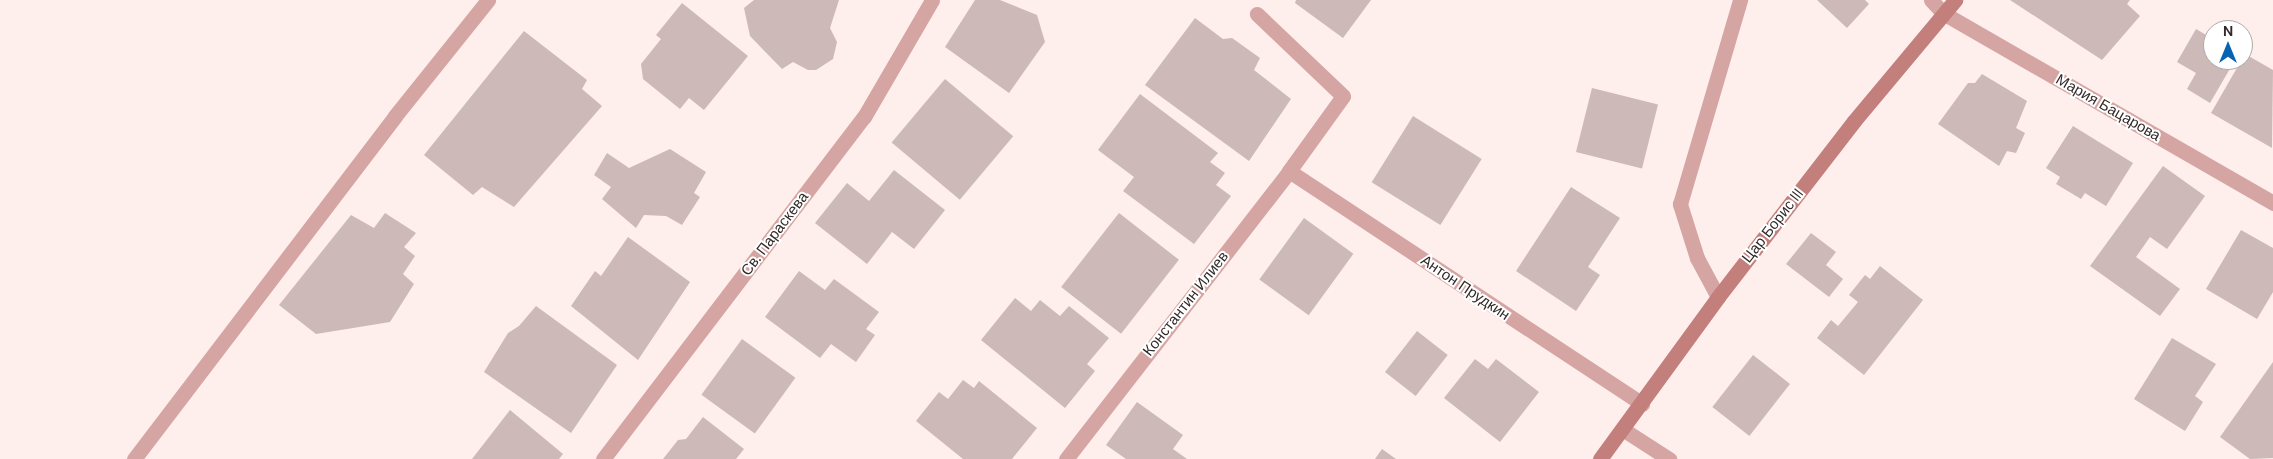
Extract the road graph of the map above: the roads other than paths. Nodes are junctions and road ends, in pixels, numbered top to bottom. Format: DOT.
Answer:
graph roads {
  1 [pos="488,0"];
  2 [pos="932,0"];
  3 [pos="1740,0"];
  4 [pos="1931,0"];
  5 [pos="1955,0"];
  6 [pos="1943,13"];
  7 [pos="1257,14"];
  8 [pos="1289,171"];
  9 [pos="2273,203"];
  10 [pos="1718,298"];
  11 [pos="1642,404"];
  12 [pos="1624,430"];
  13 [pos="134,459"];
  14 [pos="603,459"];
  15 [pos="1066,459"];
  16 [pos="1600,459"];
  17 [pos="1669,459"];
  1 -- 13 [label="street"];
  2 -- 14 [label="street, Св. Параскева"];
  3 -- 10 [label="street"];
  4 -- 6 [label="street, Мария Бацарова"];
  5 -- 6 [label="street, Цар Борис III"];
  6 -- 9 [label="street, Мария Бацарова"];
  6 -- 10 [label="street, Цар Борис III"];
  7 -- 8 [label="street, Константин Илиев"];
  8 -- 11 [label="street, Антон Прудкин"];
  8 -- 15 [label="street, Константин Илиев"];
  10 -- 11 [label="street, Цар Борис III"];
  11 -- 12 [label="street, Цар Борис III"];
  12 -- 16 [label="street, Цар Борис III"];
  12 -- 17 [label="street"];
}
